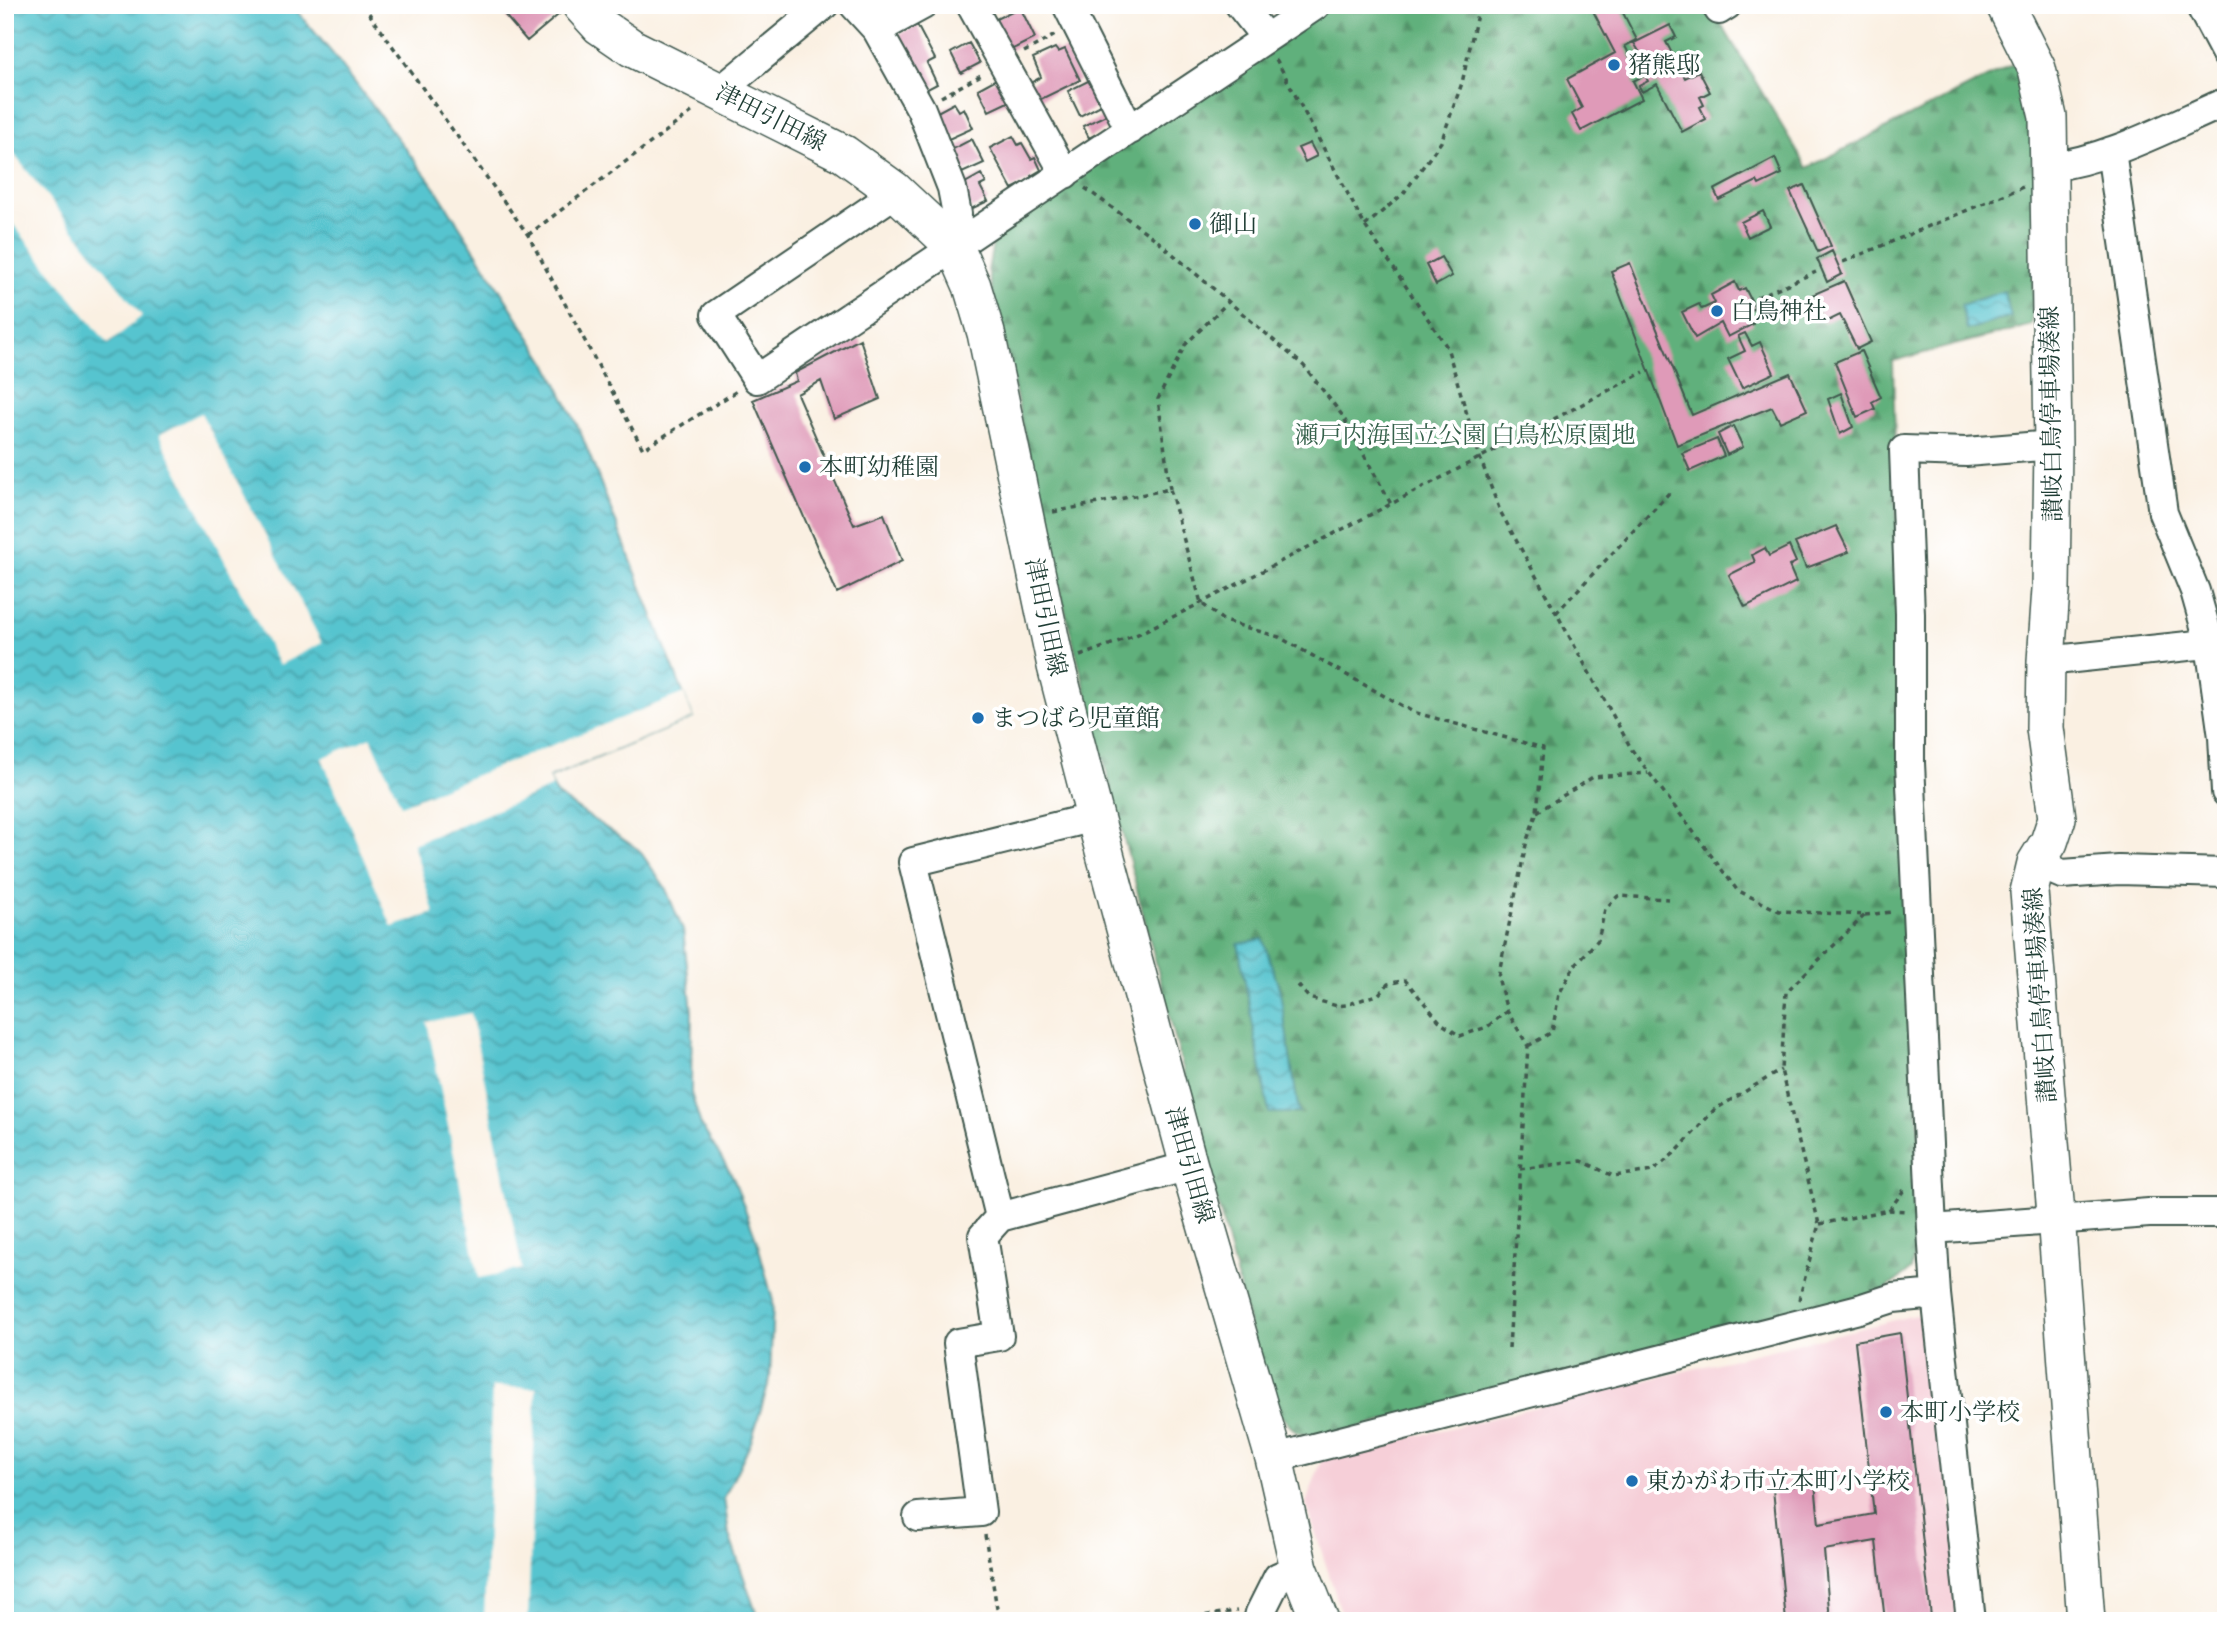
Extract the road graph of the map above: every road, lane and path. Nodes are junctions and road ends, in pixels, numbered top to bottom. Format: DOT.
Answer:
graph roads {
  1 [pos="363,5"];
  2 [pos="581,5"];
  3 [pos="824,5"];
  4 [pos="854,5"];
  5 [pos="923,5"];
  6 [pos="971,5"];
  7 [pos="1067,5"];
  8 [pos="1240,5"];
  9 [pos="1316,5"];
  10 [pos="1479,5"];
  11 [pos="1716,5"];
  12 [pos="1727,5"];
  13 [pos="2004,5"];
  14 [pos="2200,5"];
  15 [pos="877,30"];
  16 [pos="1266,38"];
  17 [pos="2226,54"];
  18 [pos="720,91"];
  19 [pos="2226,102"];
  20 [pos="1130,130"];
  21 [pos="2111,151"];
  22 [pos="2048,172"];
  23 [pos="1065,174"];
  24 [pos="894,190"];
  25 [pos="1365,226"];
  26 [pos="528,235"];
  27 [pos="955,247"];
  28 [pos="1843,262"];
  29 [pos="1816,272"];
  30 [pos="1757,297"];
  31 [pos="1228,302"];
  32 [pos="1644,372"];
  33 [pos="757,379"];
  34 [pos="2053,445"];
  35 [pos="1480,458"];
  36 [pos="1170,489"];
  37 [pos="1670,492"];
  38 [pos="1391,504"];
  39 [pos="1025,518"];
  40 [pos="1201,603"];
  41 [pos="1556,613"];
  42 [pos="2218,643"];
  43 [pos="2046,661"];
  44 [pos="1056,666"];
  45 [pos="1649,773"];
  46 [pos="2226,792"];
  47 [pos="1537,812"];
  48 [pos="1095,817"];
  49 [pos="2036,863"];
  50 [pos="2226,873"];
  51 [pos="1669,899"];
  52 [pos="1298,985"];
  53 [pos="1507,1011"];
  54 [pos="1528,1045"];
  55 [pos="1781,1070"];
  56 [pos="1189,1166"];
  57 [pos="1520,1169"];
  58 [pos="2226,1213"];
  59 [pos="1000,1217"];
  60 [pos="2056,1220"];
  61 [pos="1932,1221"];
  62 [pos="1819,1224"];
  63 [pos="1936,1294"];
  64 [pos="1792,1326"];
  65 [pos="1509,1348"];
  66 [pos="1274,1458"];
  67 [pos="981,1512"];
  68 [pos="918,1517"];
  69 [pos="1300,1568"];
  70 [pos="1259,1617"];
  71 [pos="999,1621"];
  72 [pos="1166,1621"];
  73 [pos="1320,1621"];
  74 [pos="1970,1621"];
  75 [pos="2086,1621"];
  1 -- 26 [label="path"];
  2 -- 18 [label="main road, 津田引田線"];
  3 -- 18 [label="street"];
  4 -- 15 [label="street"];
  5 -- 15 [label="street"];
  6 -- 23 [label="street"];
  7 -- 20 [label="street"];
  8 -- 16 [label="street"];
  9 -- 16 [label="street"];
  10 -- 25 [label="path"];
  11 -- 12 [label="street"];
  13 -- 22 [label="main road, 讃岐白鳥停車場湊線"];
  14 -- 17 [label="street"];
  15 -- 27 [label="street"];
  16 -- 20 [label="street"];
  16 -- 25 [label="path"];
  18 -- 24 [label="main road, 津田引田線"];
  18 -- 26 [label="path"];
  19 -- 21 [label="street"];
  20 -- 23 [label="street"];
  21 -- 22 [label="street"];
  21 -- 42 [label="street"];
  22 -- 28 [label="path"];
  22 -- 34 [label="main road, 讃岐白鳥停車場湊線"];
  23 -- 27 [label="street"];
  23 -- 31 [label="path"];
  24 -- 27 [label="main road, 津田引田線"];
  24 -- 33 [label="street"];
  25 -- 35 [label="path"];
  26 -- 33 [label="path"];
  27 -- 33 [label="street"];
  27 -- 39 [label="main road, 津田引田線"];
  29 -- 30 [label="path"];
  31 -- 36 [label="path"];
  31 -- 38 [label="path"];
  32 -- 35 [label="path"];
  34 -- 43 [label="main road, 讃岐白鳥停車場湊線"];
  34 -- 61 [label="street"];
  35 -- 38 [label="path"];
  35 -- 41 [label="path"];
  36 -- 39 [label="path"];
  36 -- 40 [label="path"];
  37 -- 41 [label="path"];
  38 -- 40 [label="path"];
  39 -- 44 [label="main road, 津田引田線"];
  40 -- 44 [label="path"];
  40 -- 47 [label="path"];
  41 -- 45 [label="path"];
  42 -- 43 [label="street"];
  42 -- 46 [label="street"];
  43 -- 49 [label="main road, 讃岐白鳥停車場湊線"];
  44 -- 48 [label="main road, 津田引田線"];
  45 -- 47 [label="path"];
  45 -- 55 [label="path"];
  47 -- 53 [label="path"];
  48 -- 56 [label="main road, 津田引田線"];
  48 -- 59 [label="street"];
  49 -- 50 [label="street"];
  49 -- 60 [label="main road, 讃岐白鳥停車場湊線"];
  51 -- 54 [label="path"];
  52 -- 53 [label="path"];
  53 -- 54 [label="path"];
  54 -- 57 [label="path"];
  55 -- 57 [label="path"];
  55 -- 62 [label="path"];
  56 -- 59 [label="street"];
  56 -- 66 [label="main road, 津田引田線"];
  57 -- 65 [label="path"];
  58 -- 60 [label="street"];
  59 -- 67 [label="street"];
  60 -- 61 [label="street"];
  60 -- 75 [label="main road, 讃岐白鳥停車場湊線"];
  61 -- 62 [label="path"];
  61 -- 63 [label="street"];
  62 -- 64 [label="path"];
  63 -- 64 [label="street"];
  63 -- 74 [label="street"];
  64 -- 66 [label="street"];
  66 -- 69 [label="main road, 津田引田線"];
  67 -- 68 [label="street"];
  67 -- 71 [label="path"];
  69 -- 70 [label="street"];
  69 -- 73 [label="main road, 津田引田線"];
  70 -- 72 [label="path"];
}
